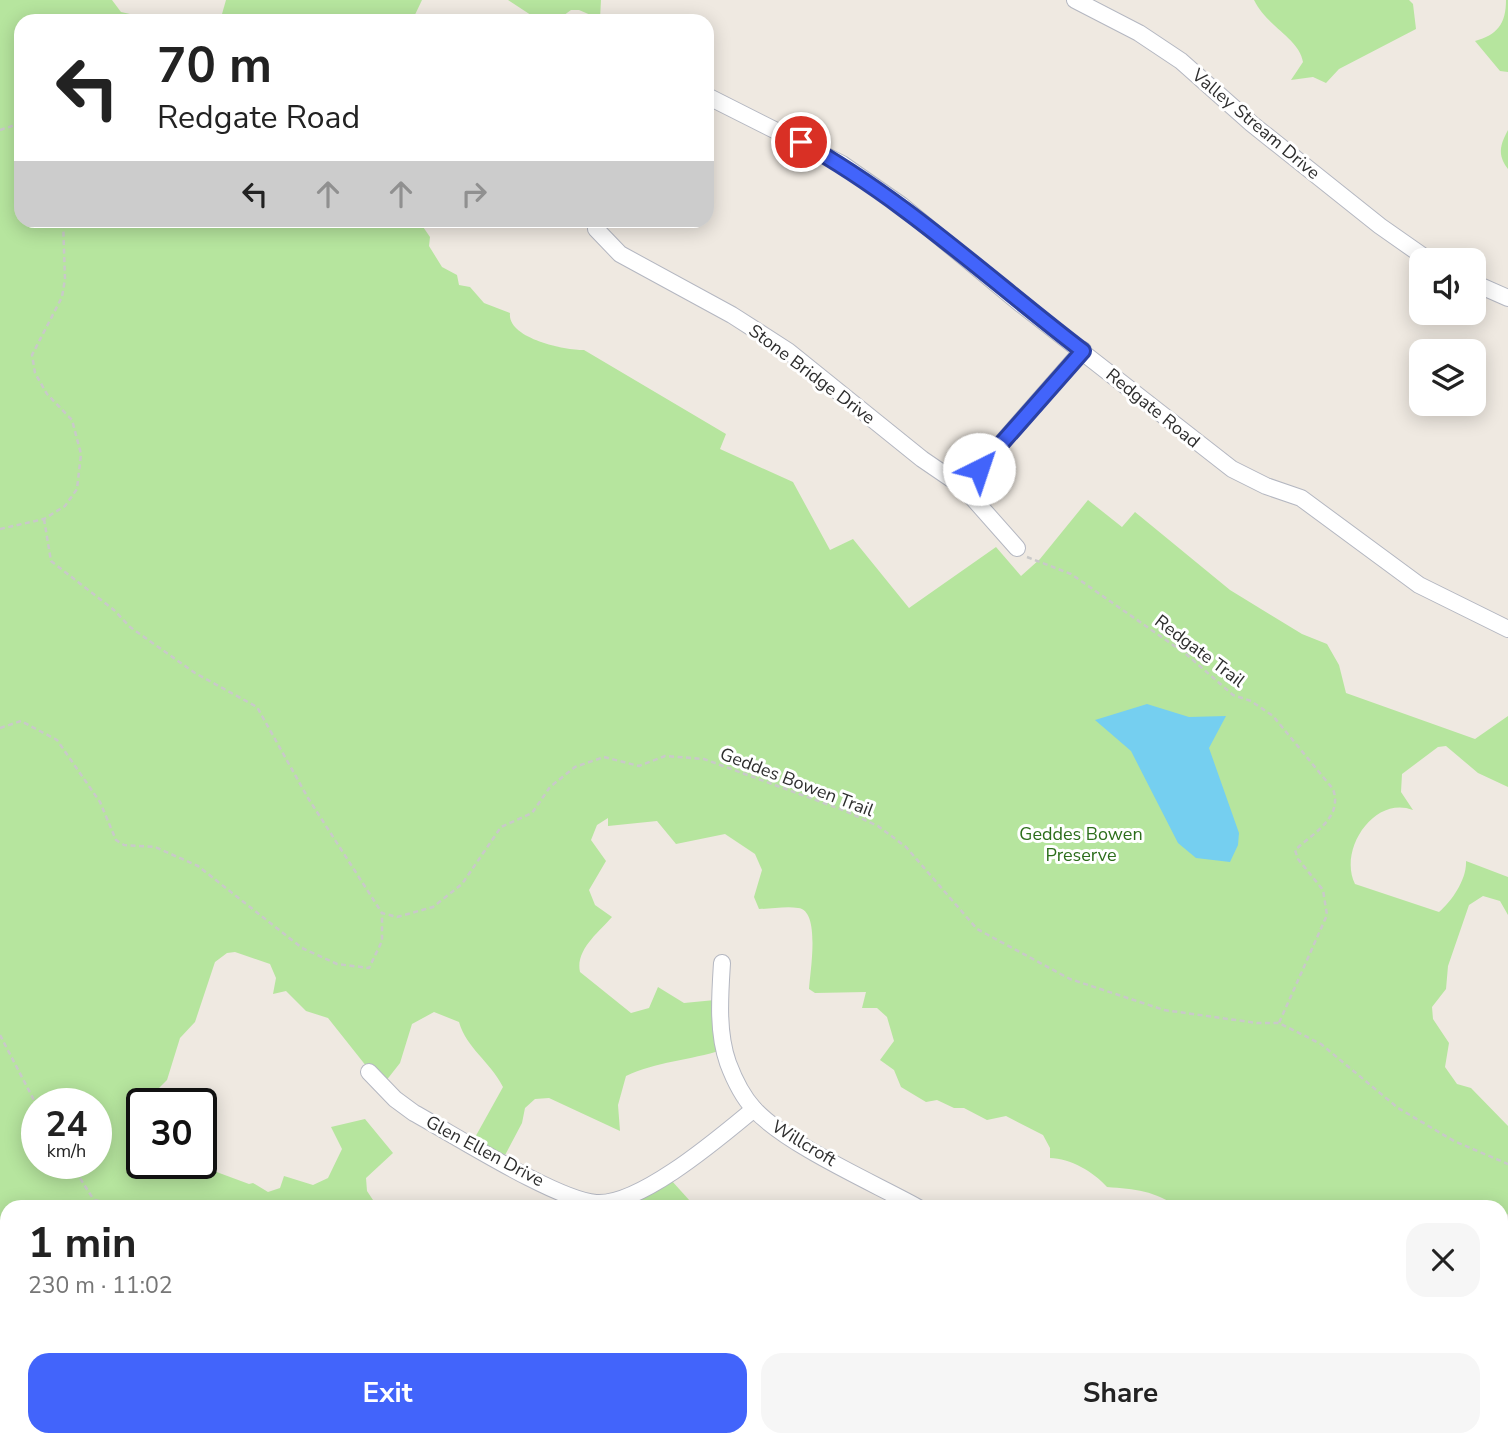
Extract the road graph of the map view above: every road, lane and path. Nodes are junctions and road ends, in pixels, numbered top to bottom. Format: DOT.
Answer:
graph roads {
  1 [pos="1075,0"];
  2 [pos="714,99"];
  3 [pos="63,228"];
  4 [pos="596,228"];
  5 [pos="1411,248"];
  6 [pos="1486,288"];
  7 [pos="1508,298"];
  8 [pos="1083,351"];
  9 [pos="963,487"];
  10 [pos="44,519"];
  11 [pos="0,529"];
  12 [pos="1017,548"];
  13 [pos="1508,629"];
  14 [pos="0,728"];
  15 [pos="382,913"];
  16 [pos="722,962"];
  17 [pos="1279,1023"];
  18 [pos="0,1035"];
  19 [pos="369,1072"];
  20 [pos="28,1088"];
  21 [pos="754,1110"];
  22 [pos="1508,1164"];
  23 [pos="81,1179"];
  24 [pos="95,1200"];
  25 [pos="587,1200"];
  26 [pos="615,1200"];
  27 [pos="905,1200"];
  1 -- 5 [label="street, Valley Stream Drive"];
  2 -- 8 [label="street, Redgate Road"];
  3 -- 10 [label="path"];
  4 -- 9 [label="street, Stone Bridge Drive"];
  6 -- 7 [label="street"];
  8 -- 9 [label="street"];
  8 -- 13 [label="street, Redgate Road"];
  9 -- 12 [label="street, Stone Bridge Drive"];
  10 -- 11 [label="path"];
  10 -- 15 [label="path"];
  12 -- 17 [label="path, Redgate Trail"];
  14 -- 15 [label="path"];
  15 -- 17 [label="path, Geddes Bowen Trail"];
  16 -- 21 [label="street, Willcroft"];
  17 -- 22 [label="path, Geddes Bowen Trail"];
  18 -- 20 [label="path"];
  19 -- 25 [label="street, Glen Ellen Drive"];
  21 -- 26 [label="street, Glen Ellen Drive"];
  21 -- 27 [label="street, Willcroft"];
  23 -- 24 [label="path"];
}
